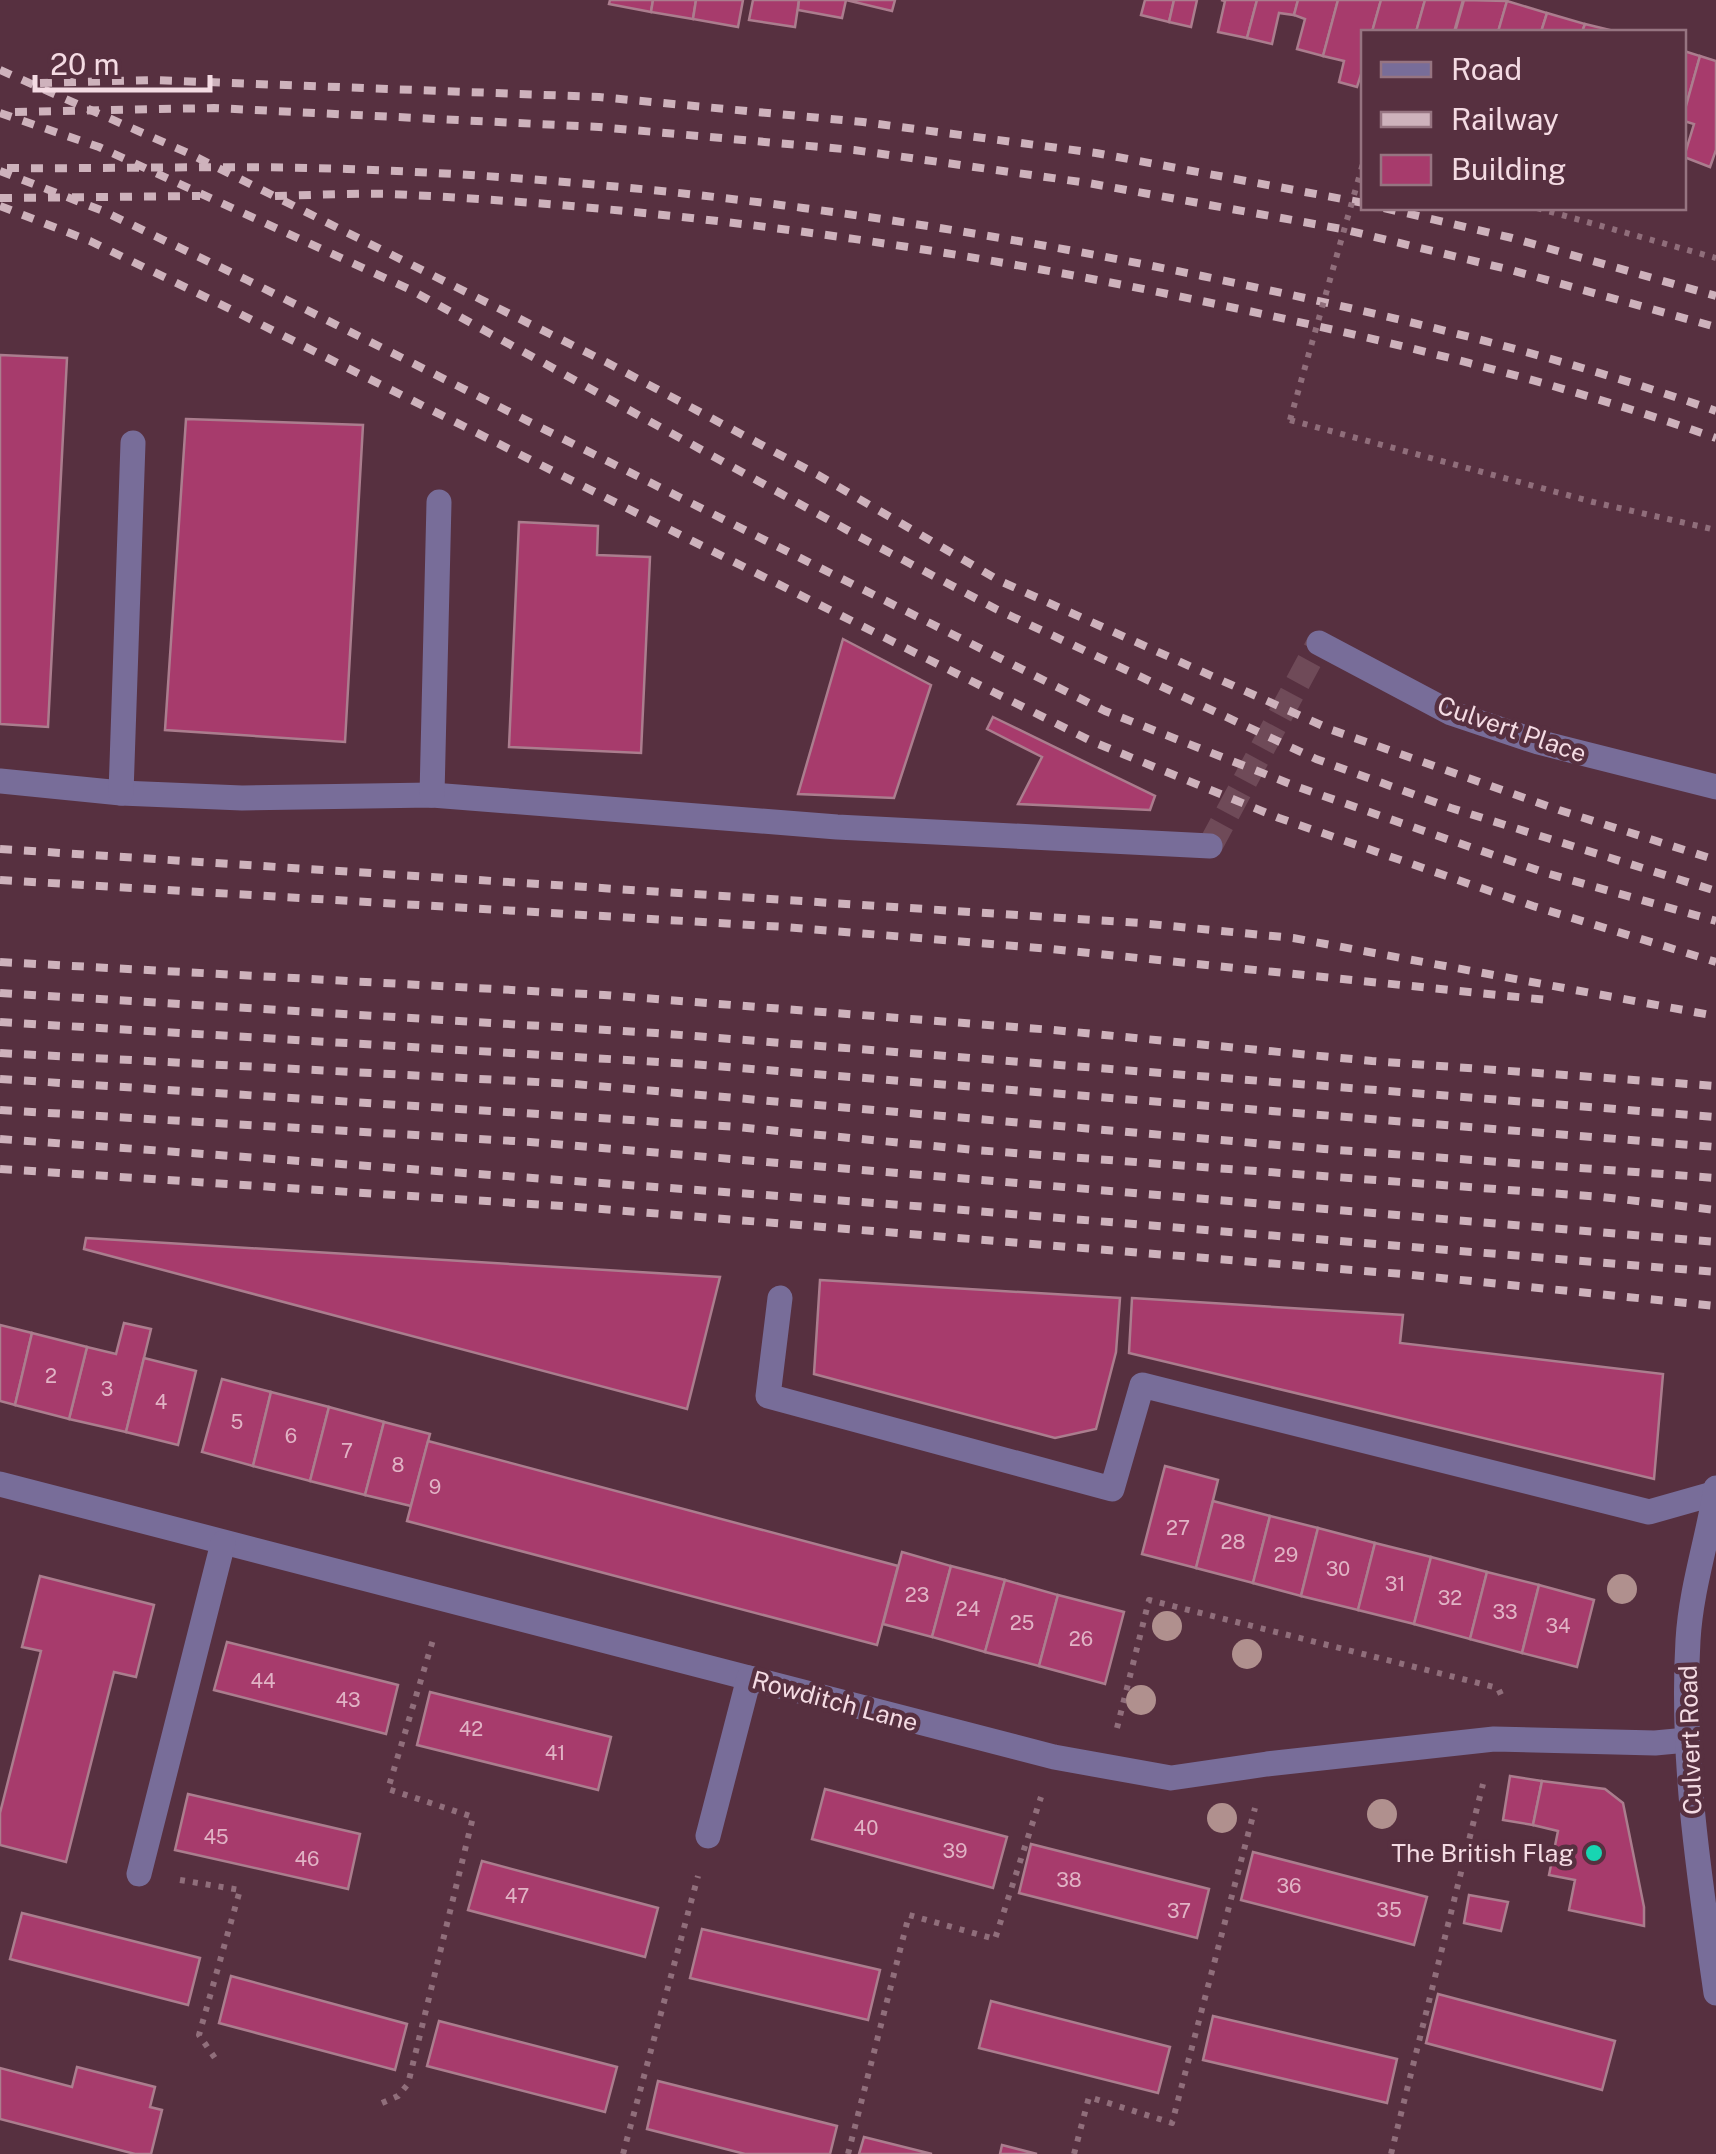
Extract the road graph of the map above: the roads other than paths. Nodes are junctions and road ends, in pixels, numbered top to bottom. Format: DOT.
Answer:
graph roads {
  1 [pos="133,443"];
  2 [pos="439,502"];
  3 [pos="1318,643"];
  4 [pos="0,782"];
  5 [pos="1716,787"];
  6 [pos="121,792"];
  7 [pos="432,794"];
  8 [pos="1210,846"];
  9 [pos="780,1298"];
  10 [pos="0,1484"];
  11 [pos="1716,1492"];
  12 [pos="223,1543"];
  13 [pos="749,1678"];
  14 [pos="1687,1740"];
  15 [pos="708,1836"];
  16 [pos="139,1874"];
  17 [pos="1716,1992"];
  1 -- 6 [label="street"];
  2 -- 7 [label="street"];
  3 -- 5 [label="street, Culvert Place"];
  4 -- 6 [label="street"];
  6 -- 7 [label="street"];
  7 -- 8 [label="street"];
  9 -- 11 [label="street"];
  10 -- 12 [label="street, Rowditch Lane"];
  11 -- 14 [label="street, Culvert Road"];
  12 -- 13 [label="street, Rowditch Lane"];
  12 -- 16 [label="street"];
  13 -- 14 [label="street, Rowditch Lane"];
  13 -- 15 [label="street"];
  14 -- 17 [label="street, Culvert Road"];
}
